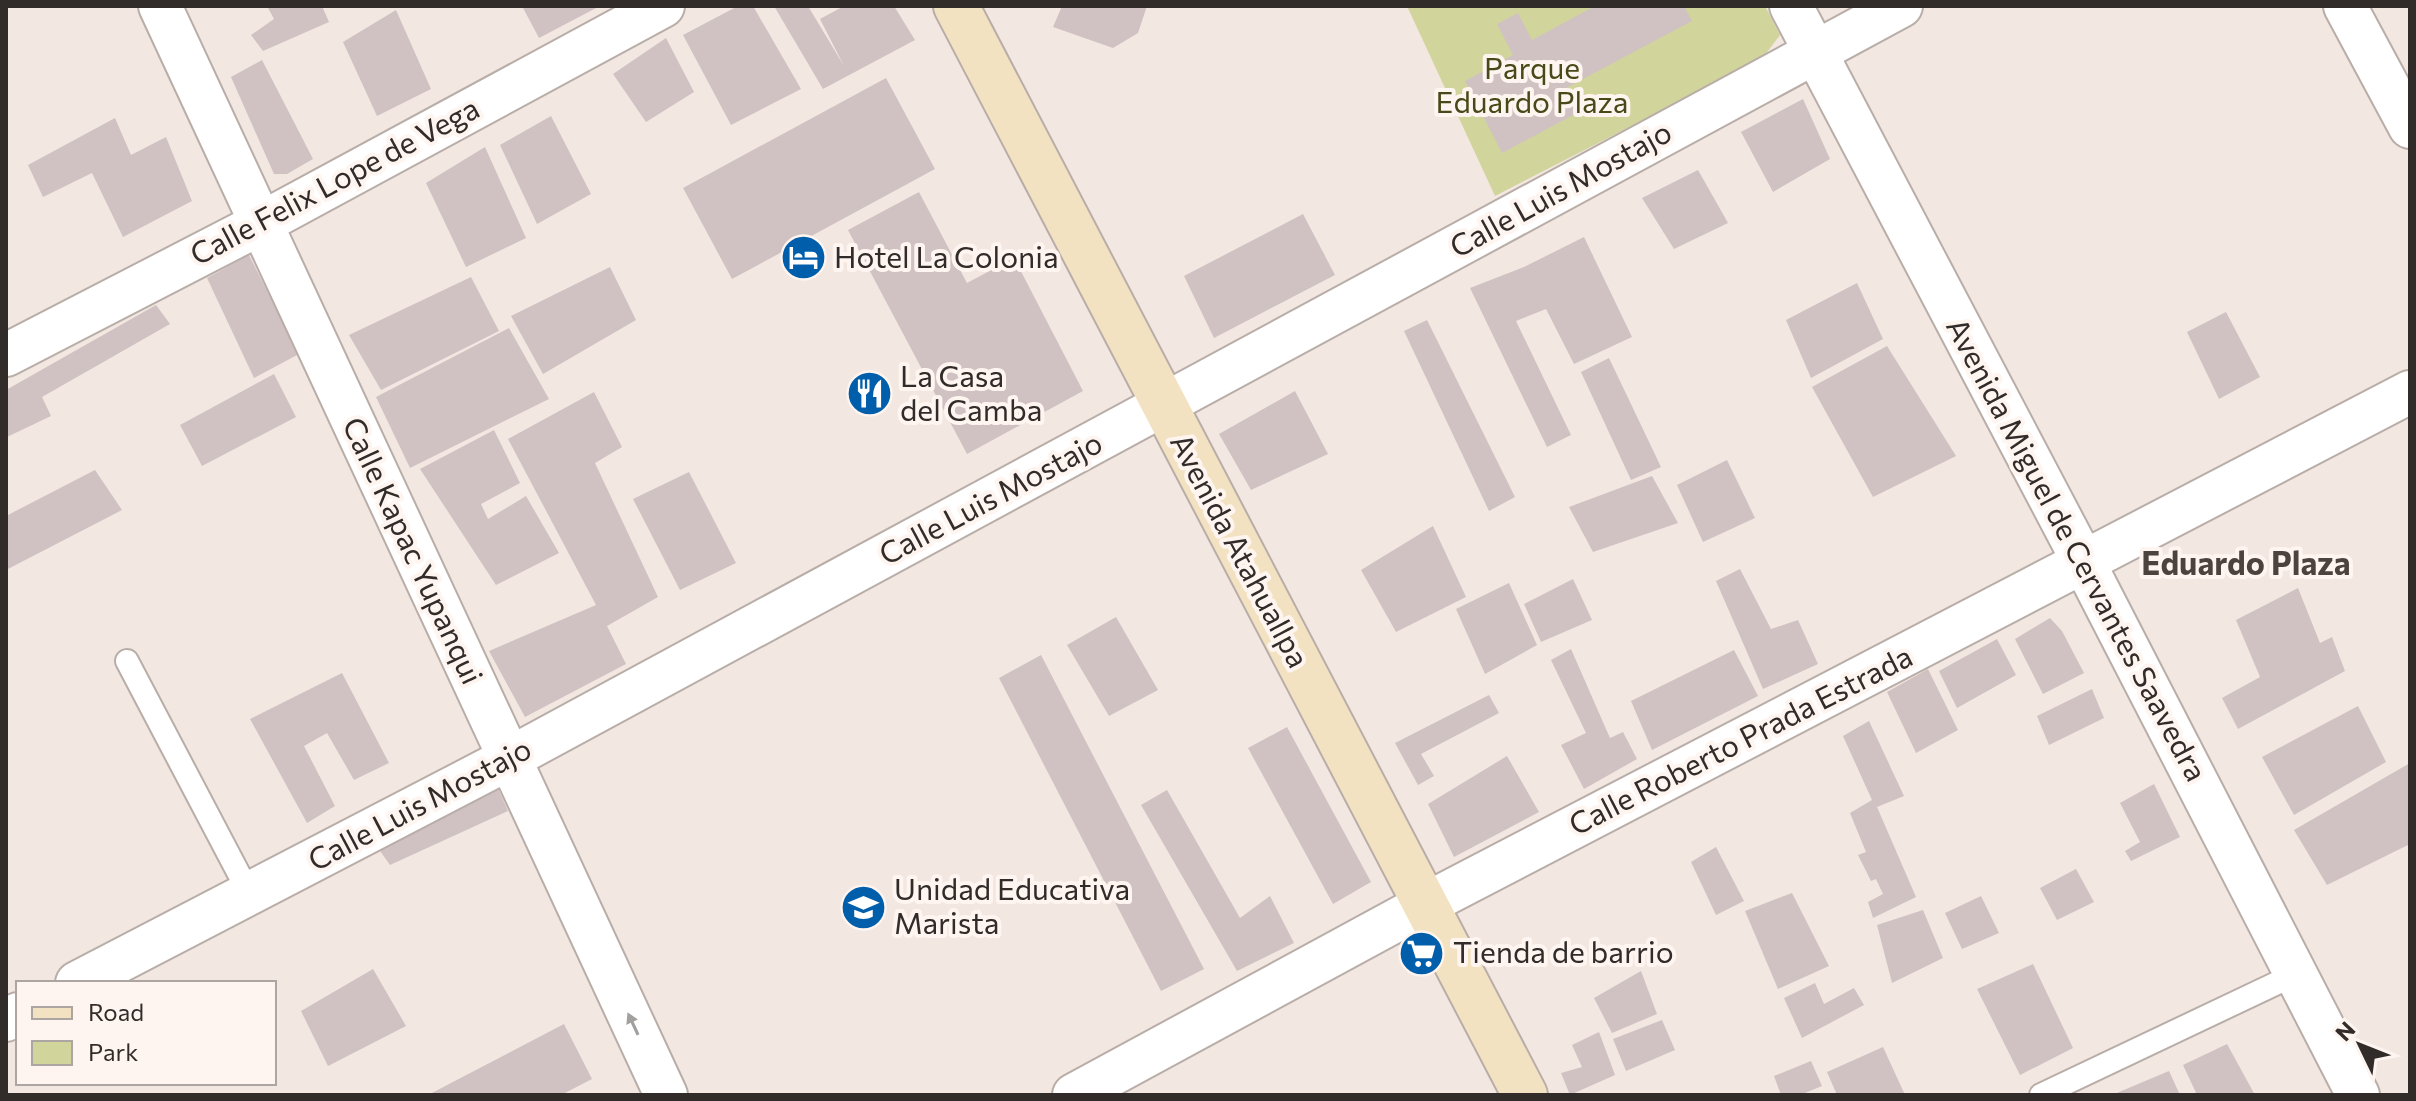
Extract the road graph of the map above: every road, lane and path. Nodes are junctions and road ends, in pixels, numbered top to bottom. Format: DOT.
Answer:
graph roads {
  1 [pos="160,6"];
  2 [pos="663,6"];
  3 [pos="956,6"];
  4 [pos="1791,6"];
  5 [pos="1901,6"];
  6 [pos="2345,6"];
  7 [pos="1814,51"];
  8 [pos="2410,127"];
  9 [pos="260,224"];
  10 [pos="6,355"];
  11 [pos="2410,392"];
  12 [pos="1163,407"];
  13 [pos="2084,563"];
  14 [pos="127,661"];
  15 [pos="510,758"];
  16 [pos="249,893"];
  17 [pos="1426,904"];
  18 [pos="2296,974"];
  19 [pos="81,981"];
  20 [pos="666,1095"];
  21 [pos="1074,1095"];
  22 [pos="1525,1095"];
  23 [pos="2041,1095"];
  24 [pos="2358,1095"];
  1 -- 9 [label="street, Calle Kapac Yupanqui"];
  2 -- 9 [label="street, Calle Felix Lope de Vega"];
  3 -- 12 [label="main road, Avenida Atahuallpa"];
  4 -- 7 [label="street, Avenida Miguel de Cervantes Saavedra"];
  5 -- 7 [label="street, Calle Luis Mostajo"];
  6 -- 8 [label="street"];
  7 -- 12 [label="street, Calle Luis Mostajo"];
  7 -- 13 [label="street, Avenida Miguel de Cervantes Saavedra"];
  9 -- 10 [label="street, Calle Felix Lope de Vega"];
  9 -- 15 [label="street, Calle Kapac Yupanqui"];
  11 -- 13 [label="street, Calle Roberto Prada Estrada"];
  12 -- 15 [label="street, Calle Luis Mostajo"];
  12 -- 17 [label="main road, Avenida Atahuallpa"];
  13 -- 17 [label="street, Calle Roberto Prada Estrada"];
  13 -- 18 [label="street, Avenida Miguel de Cervantes Saavedra"];
  14 -- 16 [label="lane"];
  15 -- 16 [label="street, Calle Luis Mostajo"];
  20 -- 15 [label="street, Calle Kapac Yupanqui, one-way"];
  16 -- 19 [label="street, Calle Luis Mostajo"];
  17 -- 21 [label="street, Calle Roberto Prada Estrada"];
  17 -- 22 [label="main road, Avenida Atahuallpa"];
  18 -- 23 [label="lane"];
  18 -- 24 [label="street, Avenida Miguel de Cervantes Saavedra"];
}
